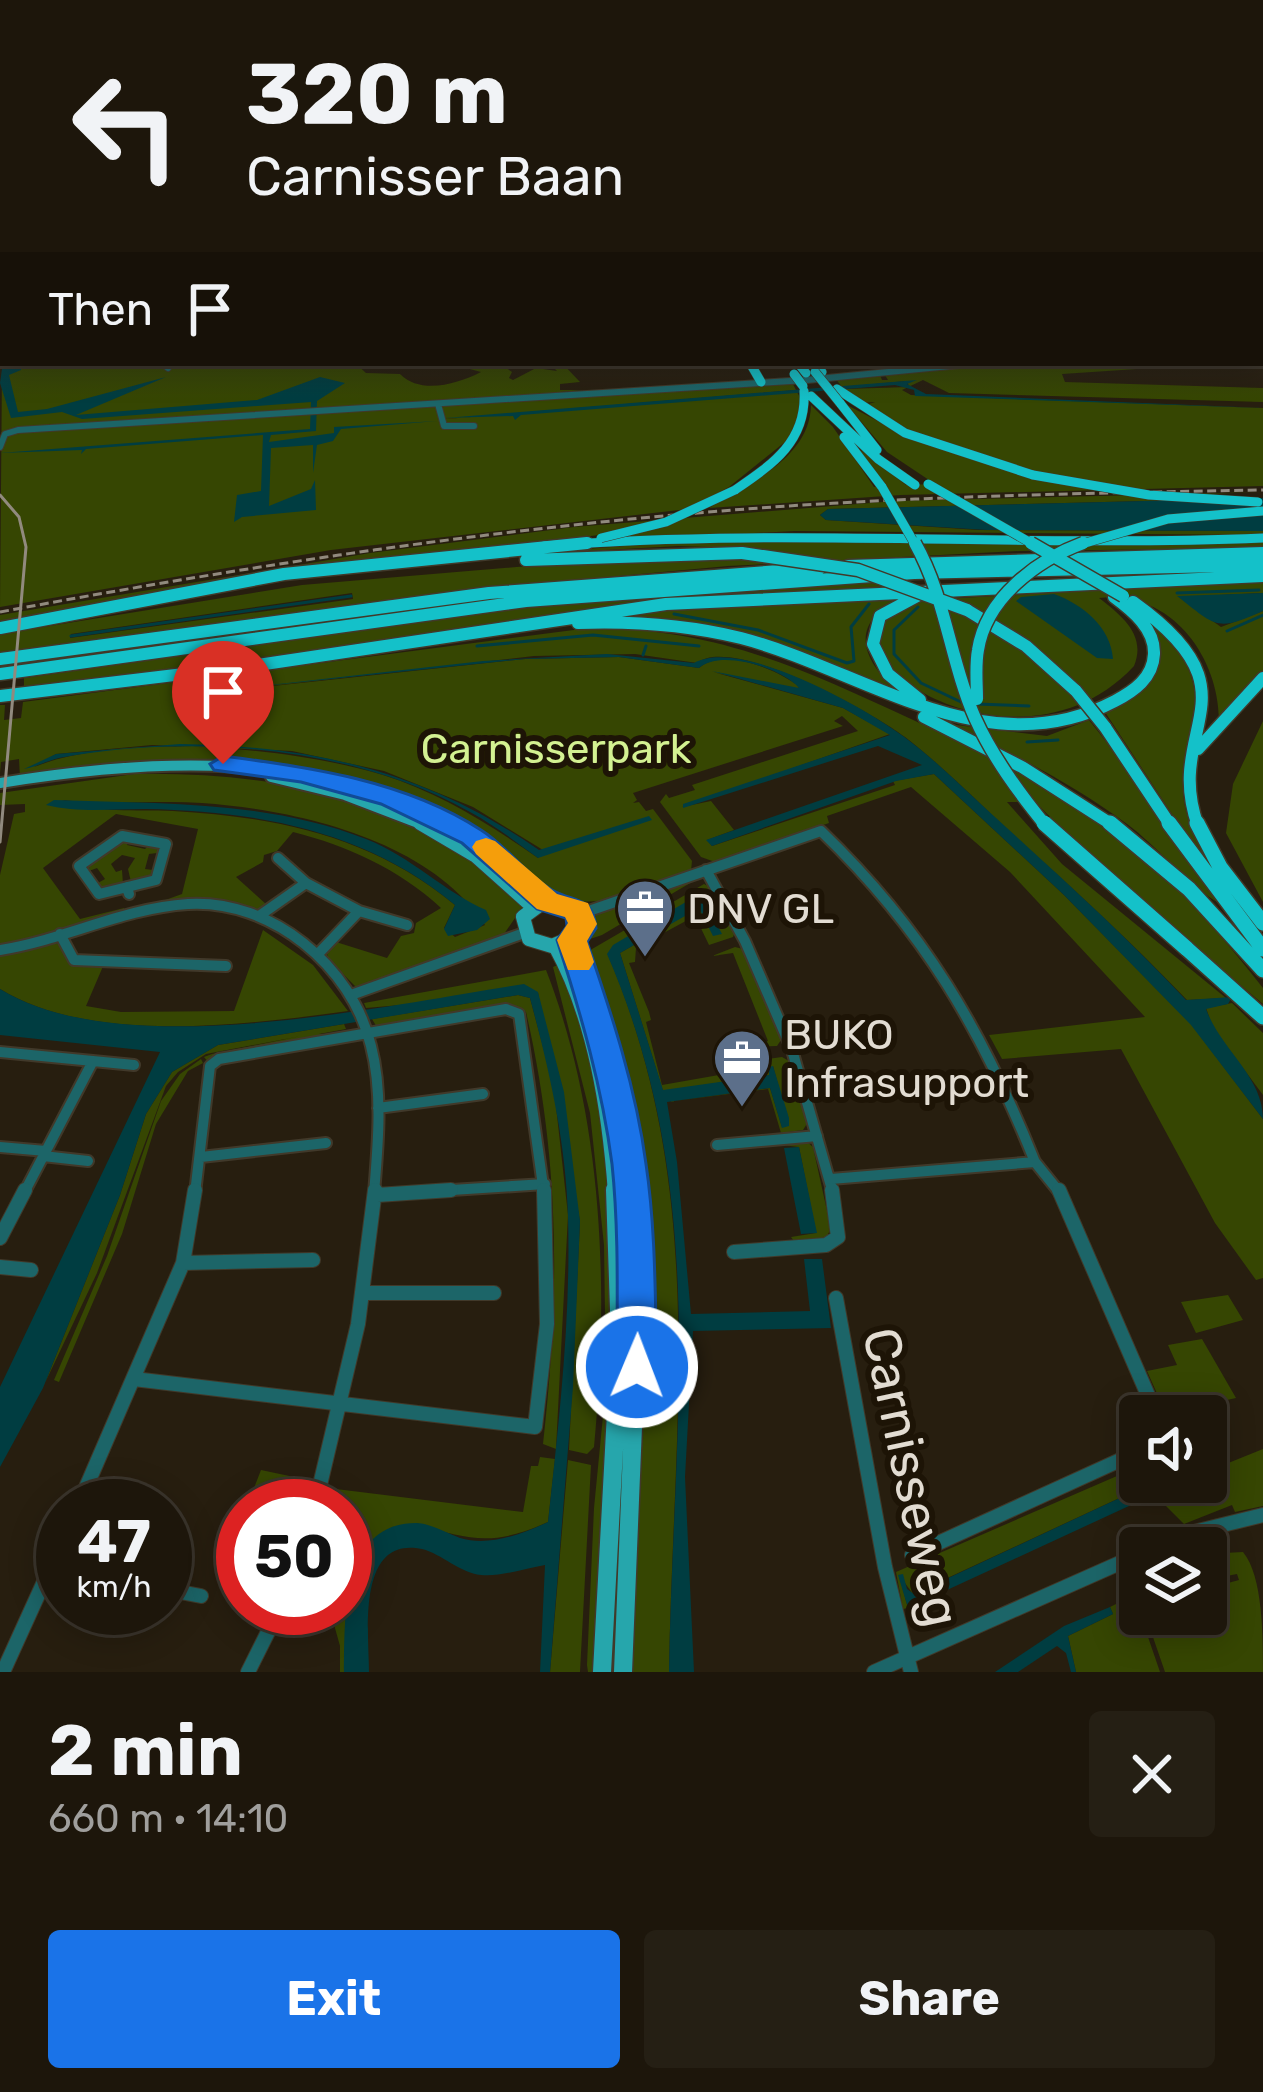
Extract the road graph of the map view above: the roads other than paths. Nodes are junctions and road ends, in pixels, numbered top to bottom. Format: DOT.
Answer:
graph roads {
  1 [pos="753,366"];
  2 [pos="873,366"];
  3 [pos="942,366"];
  4 [pos="808,369"];
  5 [pos="880,371"];
  6 [pos="761,382"];
  7 [pos="826,403"];
  8 [pos="438,404"];
  9 [pos="474,426"];
  10 [pos="0,447"];
  11 [pos="921,485"];
  12 [pos="1263,507"];
  13 [pos="1263,538"];
  14 [pos="509,551"];
  15 [pos="1263,553"];
  16 [pos="1263,565"];
  17 [pos="1263,576"];
  18 [pos="1010,585"];
  19 [pos="1114,597"];
  20 [pos="0,629"];
  21 [pos="433,638"];
  22 [pos="0,659"];
  23 [pos="823,668"];
  24 [pos="0,674"];
  25 [pos="1263,678"];
  26 [pos="0,696"];
  27 [pos="990,744"];
  28 [pos="1193,754"];
  29 [pos="0,786"];
  30 [pos="278,858"];
  31 [pos="706,870"];
  32 [pos="306,883"];
  33 [pos="130,899"];
  34 [pos="540,904"];
  35 [pos="359,911"];
  36 [pos="580,914"];
  37 [pos="259,916"];
  38 [pos="1263,923"];
  39 [pos="407,925"];
  40 [pos="524,933"];
  41 [pos="60,934"];
  42 [pos="564,943"];
  43 [pos="1263,949"];
  44 [pos="0,950"];
  45 [pos="317,955"];
  46 [pos="226,966"];
  47 [pos="1263,970"];
  48 [pos="351,995"];
  49 [pos="1263,1017"];
  50 [pos="367,1029"];
  51 [pos="0,1052"];
  52 [pos="93,1061"];
  53 [pos="134,1065"];
  54 [pos="483,1094"];
  55 [pos="378,1108"];
  56 [pos="817,1136"];
  57 [pos="326,1143"];
  58 [pos="717,1145"];
  59 [pos="0,1147"];
  60 [pos="44,1154"];
  61 [pos="202,1157"];
  62 [pos="88,1161"];
  63 [pos="1034,1162"];
  64 [pos="831,1179"];
  65 [pos="545,1184"];
  66 [pos="377,1195"];
  67 [pos="0,1238"];
  68 [pos="734,1252"];
  69 [pos="313,1260"];
  70 [pos="183,1263"];
  71 [pos="0,1267"];
  72 [pos="31,1270"];
  73 [pos="365,1293"];
  74 [pos="494,1293"];
  75 [pos="836,1298"];
  76 [pos="134,1379"];
  77 [pos="1148,1395"];
  78 [pos="341,1404"];
  79 [pos="1119,1460"];
  80 [pos="90,1479"];
  81 [pos="322,1479"];
  82 [pos="1263,1515"];
  83 [pos="1214,1527"];
  84 [pos="912,1555"];
  85 [pos="1119,1564"];
  86 [pos="192,1594"];
  87 [pos="201,1596"];
  88 [pos="36,1608"];
  89 [pos="266,1635"];
  90 [pos="911,1666"];
  91 [pos="3,1672"];
  92 [pos="248,1672"];
  93 [pos="602,1672"];
  94 [pos="623,1672"];
  95 [pos="874,1672"];
  1 -- 6 [label="highway"];
  2 -- 5 [label="street"];
  3 -- 5 [label="street"];
  4 -- 7 [label="highway, bridge"];
  4 -- 7 [label="highway, bridge"];
  4 -- 7 [label="highway, bridge"];
  5 -- 6 [label="street"];
  6 -- 8 [label="street"];
  7 -- 11 [label="highway"];
  7 -- 11 [label="highway"];
  7 -- 12 [label="highway, bridge"];
  7 -- 14 [label="highway, bridge"];
  7 -- 27 [label="highway, bridge"];
  8 -- 9 [label="street"];
  8 -- 10 [label="street"];
  11 -- 19 [label="highway, bridge"];
  11 -- 19 [label="highway, bridge"];
  12 -- 27 [label="highway, bridge"];
  13 -- 14 [label="highway"];
  14 -- 20 [label="highway"];
  15 -- 22 [label="highway"];
  16 -- 24 [label="highway"];
  17 -- 18 [label="highway"];
  18 -- 19 [label="highway"];
  18 -- 21 [label="highway"];
  19 -- 23 [label="highway"];
  19 -- 28 [label="highway"];
  20 -- 43 [label="highway, bridge"];
  21 -- 23 [label="highway"];
  21 -- 26 [label="highway"];
  23 -- 47 [label="highway"];
  25 -- 28 [label="highway"];
  27 -- 49 [label="highway, bridge"];
  28 -- 38 [label="highway"];
  29 -- 34 [label="main road"];
  30 -- 32 [label="street"];
  31 -- 36 [label="street"];
  31 -- 56 [label="street"];
  31 -- 63 [label="street"];
  32 -- 35 [label="street"];
  32 -- 37 [label="street"];
  33 -- 33 [label="street"];
  33 -- 37 [label="street"];
  33 -- 41 [label="street"];
  34 -- 36 [label="main road"];
  34 -- 40 [label="main road"];
  35 -- 39 [label="street"];
  35 -- 45 [label="street"];
  36 -- 42 [label="main road"];
  37 -- 45 [label="street"];
  40 -- 42 [label="main road"];
  40 -- 48 [label="street"];
  41 -- 44 [label="street"];
  41 -- 46 [label="street"];
  42 -- 93 [label="main road"];
  42 -- 94 [label="main road"];
  45 -- 48 [label="street"];
  48 -- 50 [label="street"];
  50 -- 55 [label="street"];
  50 -- 61 [label="street"];
  50 -- 65 [label="street"];
  51 -- 52 [label="street"];
  52 -- 53 [label="street"];
  52 -- 60 [label="street"];
  54 -- 55 [label="street"];
  55 -- 66 [label="street"];
  56 -- 58 [label="street"];
  56 -- 64 [label="street"];
  57 -- 61 [label="street"];
  59 -- 60 [label="street"];
  60 -- 62 [label="street"];
  60 -- 67 [label="street"];
  61 -- 70 [label="street"];
  63 -- 64 [label="street"];
  63 -- 77 [label="street"];
  64 -- 68 [label="street"];
  65 -- 66 [label="street"];
  65 -- 78 [label="street"];
  66 -- 73 [label="street"];
  69 -- 70 [label="street"];
  70 -- 76 [label="street"];
  71 -- 72 [label="street"];
  73 -- 74 [label="street"];
  73 -- 78 [label="street"];
  75 -- 90 [label="street, Carnisseweg"];
  76 -- 78 [label="street"];
  76 -- 80 [label="street"];
  78 -- 81 [label="street"];
  79 -- 84 [label="street"];
  82 -- 83 [label="street"];
  85 -- 90 [label="street"];
  86 -- 87 [label="street"];
  88 -- 91 [label="street"];
  89 -- 92 [label="street"];
  90 -- 95 [label="street"];
}
